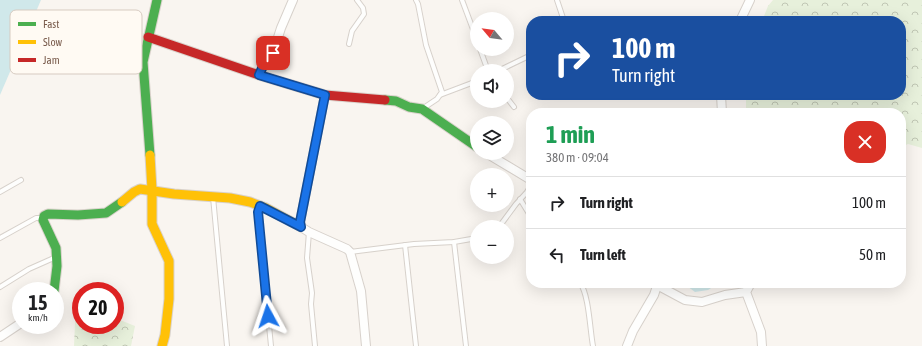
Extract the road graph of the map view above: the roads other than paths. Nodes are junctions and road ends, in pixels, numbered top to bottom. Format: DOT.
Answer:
graph roads {
  1 [pos="157,0"];
  2 [pos="293,0"];
  3 [pos="357,0"];
  4 [pos="416,0"];
  5 [pos="462,0"];
  6 [pos="558,0"];
  7 [pos="750,0"];
  8 [pos="563,16"];
  9 [pos="742,16"];
  10 [pos="470,21"];
  11 [pos="148,37"];
  12 [pos="349,44"];
  13 [pos="526,58"];
  14 [pos="513,64"];
  15 [pos="259,75"];
  16 [pos="470,84"];
  17 [pos="325,95"];
  18 [pos="440,95"];
  19 [pos="422,109"];
  20 [pos="470,142"];
  21 [pos="498,160"];
  22 [pos="526,177"];
  23 [pos="21,180"];
  24 [pos="152,190"];
  25 [pos="0,192"];
  26 [pos="526,193"];
  27 [pos="213,195"];
  28 [pos="520,199"];
  29 [pos="260,206"];
  30 [pos="526,209"];
  31 [pos="43,218"];
  32 [pos="504,220"];
  33 [pos="305,230"];
  34 [pos="0,238"];
  35 [pos="470,239"];
  36 [pos="454,242"];
  37 [pos="405,245"];
  38 [pos="350,252"];
  39 [pos="56,257"];
  40 [pos="55,282"];
  41 [pos="0,287"];
  42 [pos="583,288"];
  43 [pos="657,288"];
  44 [pos="665,288"];
  45 [pos="748,288"];
  46 [pos="746,292"];
  47 [pos="12,329"];
  48 [pos="0,337"];
  49 [pos="162,346"];
  50 [pos="227,346"];
  51 [pos="271,346"];
  52 [pos="315,346"];
  53 [pos="366,346"];
  54 [pos="416,346"];
  55 [pos="466,346"];
  56 [pos="594,346"];
  57 [pos="627,346"];
  58 [pos="762,346"];
  1 -- 11 [label="street"];
  2 -- 15 [label="street"];
  3 -- 12 [label="lane"];
  4 -- 18 [label="lane"];
  5 -- 10 [label="lane"];
  6 -- 8 [label="lane"];
  7 -- 9 [label="street"];
  11 -- 15 [label="street"];
  11 -- 24 [label="street"];
  13 -- 14 [label="lane"];
  15 -- 17 [label="street"];
  16 -- 18 [label="lane"];
  17 -- 19 [label="street"];
  17 -- 33 [label="street"];
  18 -- 19 [label="lane"];
  19 -- 20 [label="street"];
  21 -- 22 [label="street"];
  23 -- 25 [label="lane"];
  24 -- 27 [label="street"];
  24 -- 31 [label="street"];
  24 -- 49 [label="street"];
  26 -- 28 [label="lane"];
  27 -- 29 [label="street"];
  27 -- 50 [label="lane"];
  28 -- 30 [label="lane"];
  28 -- 32 [label="lane"];
  29 -- 33 [label="street"];
  29 -- 51 [label="lane"];
  31 -- 34 [label="lane"];
  31 -- 39 [label="street"];
  33 -- 38 [label="street"];
  33 -- 52 [label="lane"];
  35 -- 36 [label="lane"];
  36 -- 37 [label="lane"];
  36 -- 55 [label="lane"];
  37 -- 38 [label="lane"];
  37 -- 54 [label="lane"];
  38 -- 53 [label="street"];
  39 -- 40 [label="street"];
  39 -- 41 [label="lane"];
  42 -- 56 [label="lane"];
  43 -- 57 [label="street"];
  44 -- 46 [label="street"];
  45 -- 46 [label="street"];
  46 -- 58 [label="street"];
  47 -- 48 [label="street"];
}
